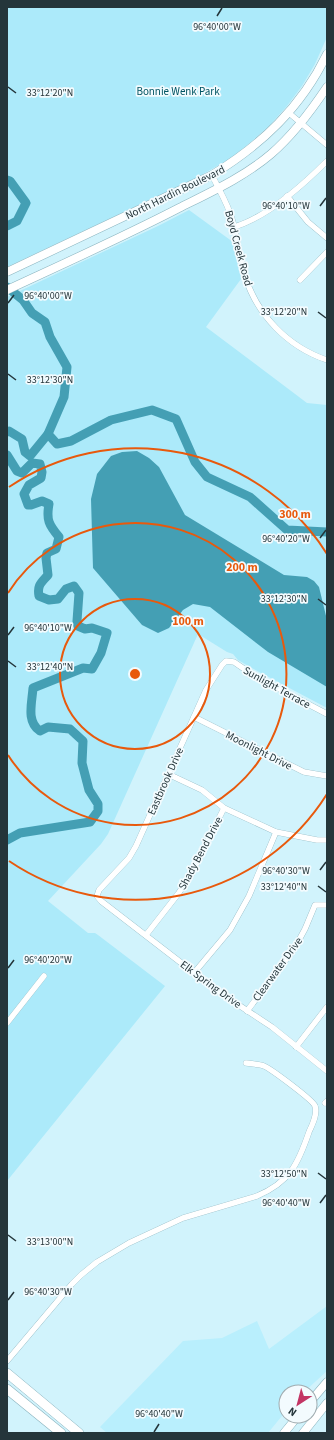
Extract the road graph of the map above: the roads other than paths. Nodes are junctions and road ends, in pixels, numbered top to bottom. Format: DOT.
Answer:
graph roads {
  1 [pos="327,54"];
  2 [pos="327,87"];
  3 [pos="289,113"];
  4 [pos="301,122"];
  5 [pos="327,145"];
  6 [pos="327,160"];
  7 [pos="212,175"];
  8 [pos="218,188"];
  9 [pos="287,196"];
  10 [pos="234,227"];
  11 [pos="327,238"];
  12 [pos="327,252"];
  13 [pos="7,272"];
  14 [pos="300,280"];
  15 [pos="7,290"];
  16 [pos="327,360"];
  17 [pos="226,661"];
  18 [pos="327,714"];
  19 [pos="194,717"];
  20 [pos="168,774"];
  21 [pos="327,776"];
  22 [pos="224,808"];
  23 [pos="276,832"];
  24 [pos="327,840"];
  25 [pos="97,896"];
  26 [pos="327,906"];
  27 [pos="146,935"];
  28 [pos="194,973"];
  29 [pos="44,976"];
  30 [pos="327,1007"];
  31 [pos="247,1011"];
  32 [pos="7,1023"];
  33 [pos="296,1047"];
  34 [pos="246,1063"];
  35 [pos="327,1071"];
  36 [pos="7,1361"];
  37 [pos="7,1373"];
  38 [pos="327,1382"];
  39 [pos="7,1389"];
  40 [pos="318,1393"];
  41 [pos="327,1403"];
  42 [pos="292,1424"];
  43 [pos="61,1433"];
  44 [pos="79,1433"];
  45 [pos="285,1433"];
  46 [pos="303,1433"];
  1 -- 3 [label="main road, North Hardin Boulevard"];
  2 -- 4 [label="main road, North Hardin Boulevard"];
  3 -- 4 [label="street"];
  3 -- 7 [label="main road, North Hardin Boulevard"];
  4 -- 5 [label="street"];
  4 -- 8 [label="main road, North Hardin Boulevard"];
  6 -- 9 [label="street"];
  7 -- 8 [label="street, Boyd Creek Road"];
  7 -- 13 [label="main road, North Hardin Boulevard"];
  8 -- 10 [label="street, Boyd Creek Road"];
  8 -- 15 [label="main road, North Hardin Boulevard"];
  9 -- 10 [label="street"];
  9 -- 11 [label="street"];
  10 -- 16 [label="street, Boyd Creek Road"];
  12 -- 14 [label="street"];
  17 -- 18 [label="street, Sunlight Terrace"];
  17 -- 19 [label="street, Eastbrook Drive"];
  19 -- 20 [label="street, Eastbrook Drive"];
  19 -- 21 [label="street, Moonlight Drive"];
  20 -- 22 [label="street"];
  20 -- 25 [label="street, Eastbrook Drive"];
  22 -- 23 [label="street"];
  22 -- 27 [label="street, Shady Bend Drive"];
  23 -- 24 [label="street"];
  23 -- 28 [label="street"];
  25 -- 27 [label="street, Elk Spring Drive"];
  26 -- 31 [label="street, Clearwater Drive"];
  27 -- 28 [label="street, Elk Spring Drive"];
  28 -- 31 [label="street, Elk Spring Drive"];
  29 -- 32 [label="street"];
  30 -- 33 [label="street"];
  31 -- 33 [label="street, Elk Spring Drive"];
  33 -- 35 [label="street, Elk Spring Drive"];
  34 -- 36 [label="street"];
  37 -- 44 [label="highway"];
  38 -- 40 [label="main road"];
  39 -- 43 [label="highway"];
  41 -- 46 [label="main road"];
  42 -- 45 [label="main road"];
}
